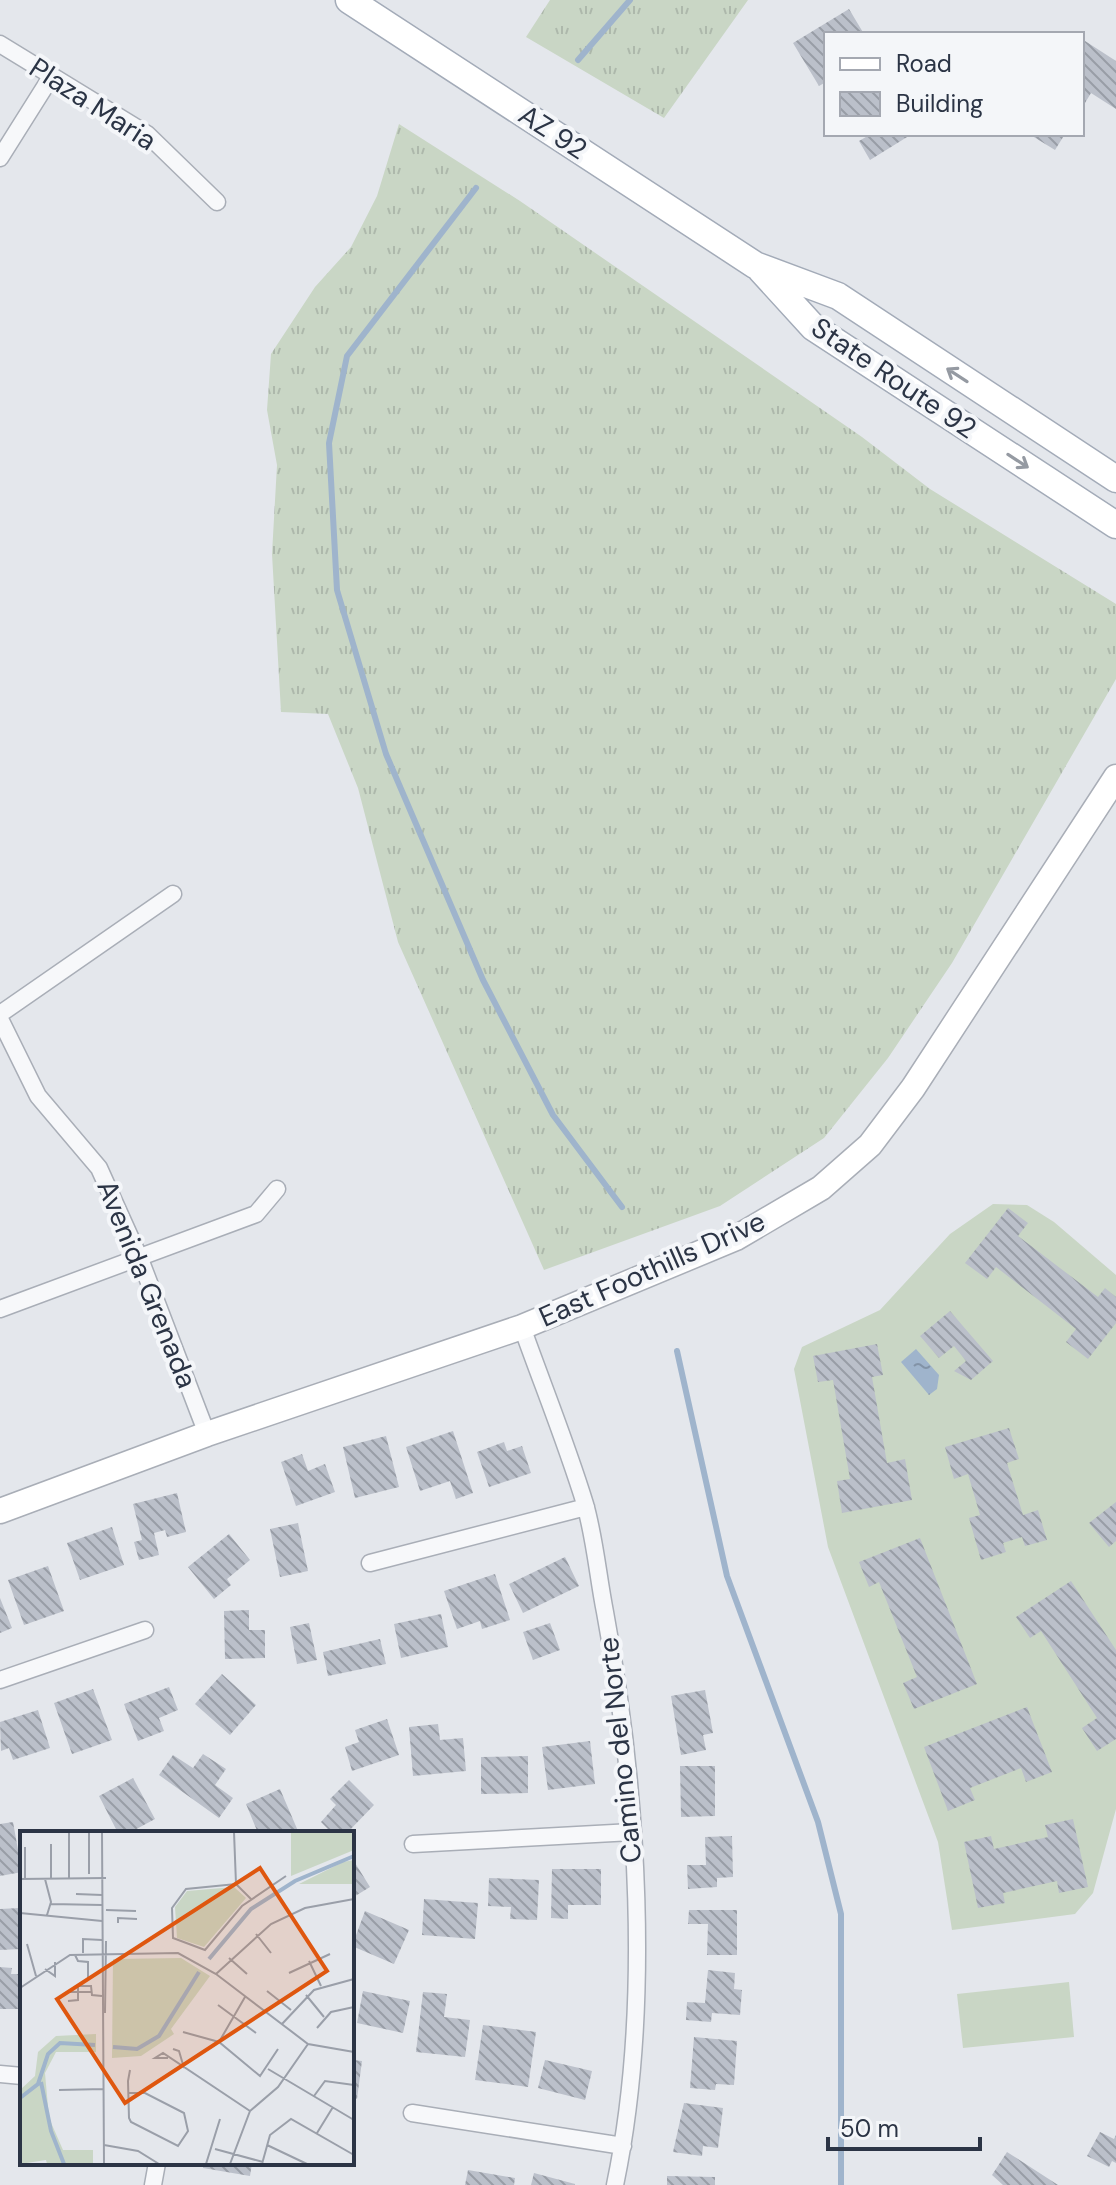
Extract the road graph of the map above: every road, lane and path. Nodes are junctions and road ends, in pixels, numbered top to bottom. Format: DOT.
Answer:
graph roads {
  1 [pos="349,0"];
  2 [pos="0,44"];
  3 [pos="51,77"];
  4 [pos="0,158"];
  5 [pos="217,202"];
  6 [pos="755,265"];
  7 [pos="1116,479"];
  8 [pos="1116,525"];
  9 [pos="1116,777"];
  10 [pos="173,894"];
  11 [pos="0,1017"];
  12 [pos="277,1189"];
  13 [pos="140,1259"];
  14 [pos="0,1309"];
  15 [pos="522,1327"];
  16 [pos="207,1434"];
  17 [pos="586,1507"];
  18 [pos="0,1511"];
  19 [pos="370,1563"];
  20 [pos="145,1630"];
  21 [pos="0,1680"];
  22 [pos="632,1832"];
  23 [pos="413,1844"];
  24 [pos="0,2074"];
  25 [pos="20,2076"];
  26 [pos="412,2113"];
  27 [pos="623,2146"];
  28 [pos="157,2165"];
  29 [pos="153,2185"];
  30 [pos="615,2185"];
  1 -- 6 [label="main road, AZ 92 / AZ 92"];
  2 -- 3 [label="street, Plaza Maria"];
  3 -- 4 [label="street"];
  3 -- 5 [label="street, Plaza Maria"];
  7 -- 6 [label="main road, State Route 92 / AZ 92, one-way"];
  6 -- 8 [label="main road, State Route 92 / AZ 92, one-way"];
  9 -- 15 [label="street, East Foothills Drive"];
  10 -- 11 [label="street"];
  11 -- 13 [label="street, Avenida Grenada"];
  12 -- 13 [label="street"];
  13 -- 14 [label="street"];
  13 -- 16 [label="street, Avenida Grenada"];
  15 -- 16 [label="street, East Foothills Drive"];
  15 -- 17 [label="street, Camino del Norte"];
  16 -- 18 [label="street, East Foothills Drive"];
  17 -- 19 [label="street"];
  17 -- 22 [label="street, Camino del Norte"];
  20 -- 21 [label="street"];
  22 -- 23 [label="street"];
  22 -- 27 [label="street, Camino del Norte"];
  24 -- 25 [label="street"];
  26 -- 27 [label="street"];
  27 -- 30 [label="street, Camino del Norte"];
  28 -- 29 [label="street"];
}
